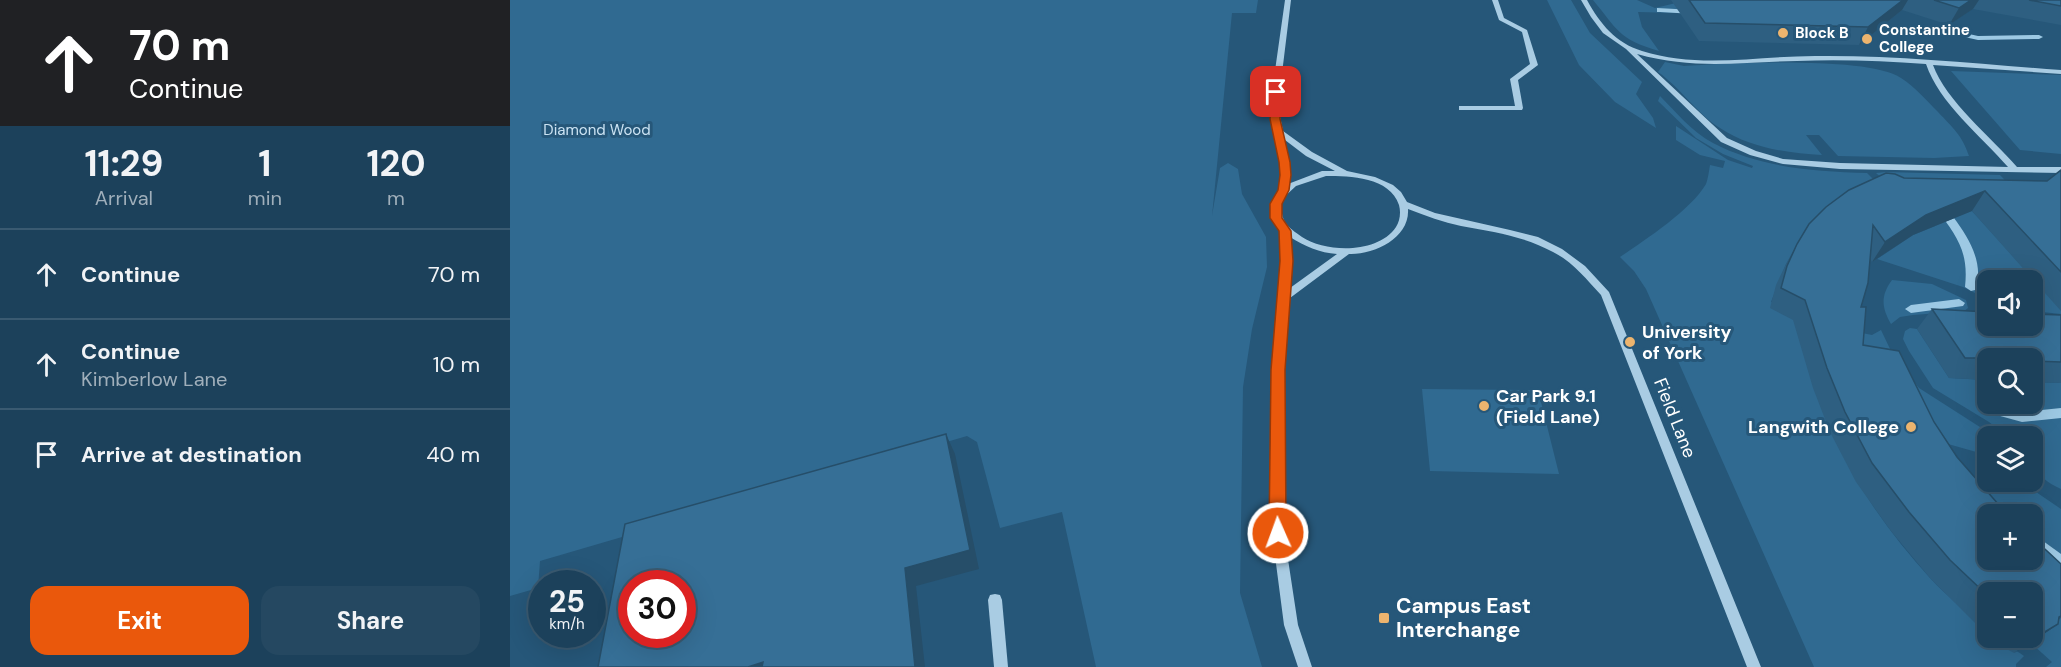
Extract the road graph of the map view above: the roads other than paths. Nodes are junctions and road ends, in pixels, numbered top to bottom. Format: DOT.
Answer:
graph roads {
  1 [pos="1287,0"];
  2 [pos="1495,0"];
  3 [pos="1584,0"];
  4 [pos="1627,48"];
  5 [pos="1929,63"];
  6 [pos="2061,72"];
  7 [pos="1462,108"];
  8 [pos="1279,132"];
  9 [pos="2014,168"];
  10 [pos="2061,170"];
  11 [pos="1346,172"];
  12 [pos="1283,190"];
  13 [pos="1404,204"];
  14 [pos="1285,231"];
  15 [pos="1347,251"];
  16 [pos="1285,297"];
  17 [pos="995,600"];
  18 [pos="1001,667"];
  19 [pos="1305,667"];
  20 [pos="1754,667"];
  1 -- 8 [label="street"];
  2 -- 7 [label="street"];
  3 -- 4 [label="street"];
  4 -- 5 [label="street"];
  4 -- 9 [label="street"];
  5 -- 6 [label="street"];
  5 -- 9 [label="street"];
  8 -- 11 [label="street"];
  8 -- 12 [label="street"];
  9 -- 10 [label="street"];
  11 -- 12 [label="street"];
  11 -- 13 [label="street"];
  12 -- 14 [label="street"];
  13 -- 15 [label="street"];
  13 -- 20 [label="street, Field Lane"];
  14 -- 15 [label="street"];
  14 -- 16 [label="street"];
  15 -- 16 [label="street"];
  16 -- 19 [label="street"];
  17 -- 18 [label="street"];
}
